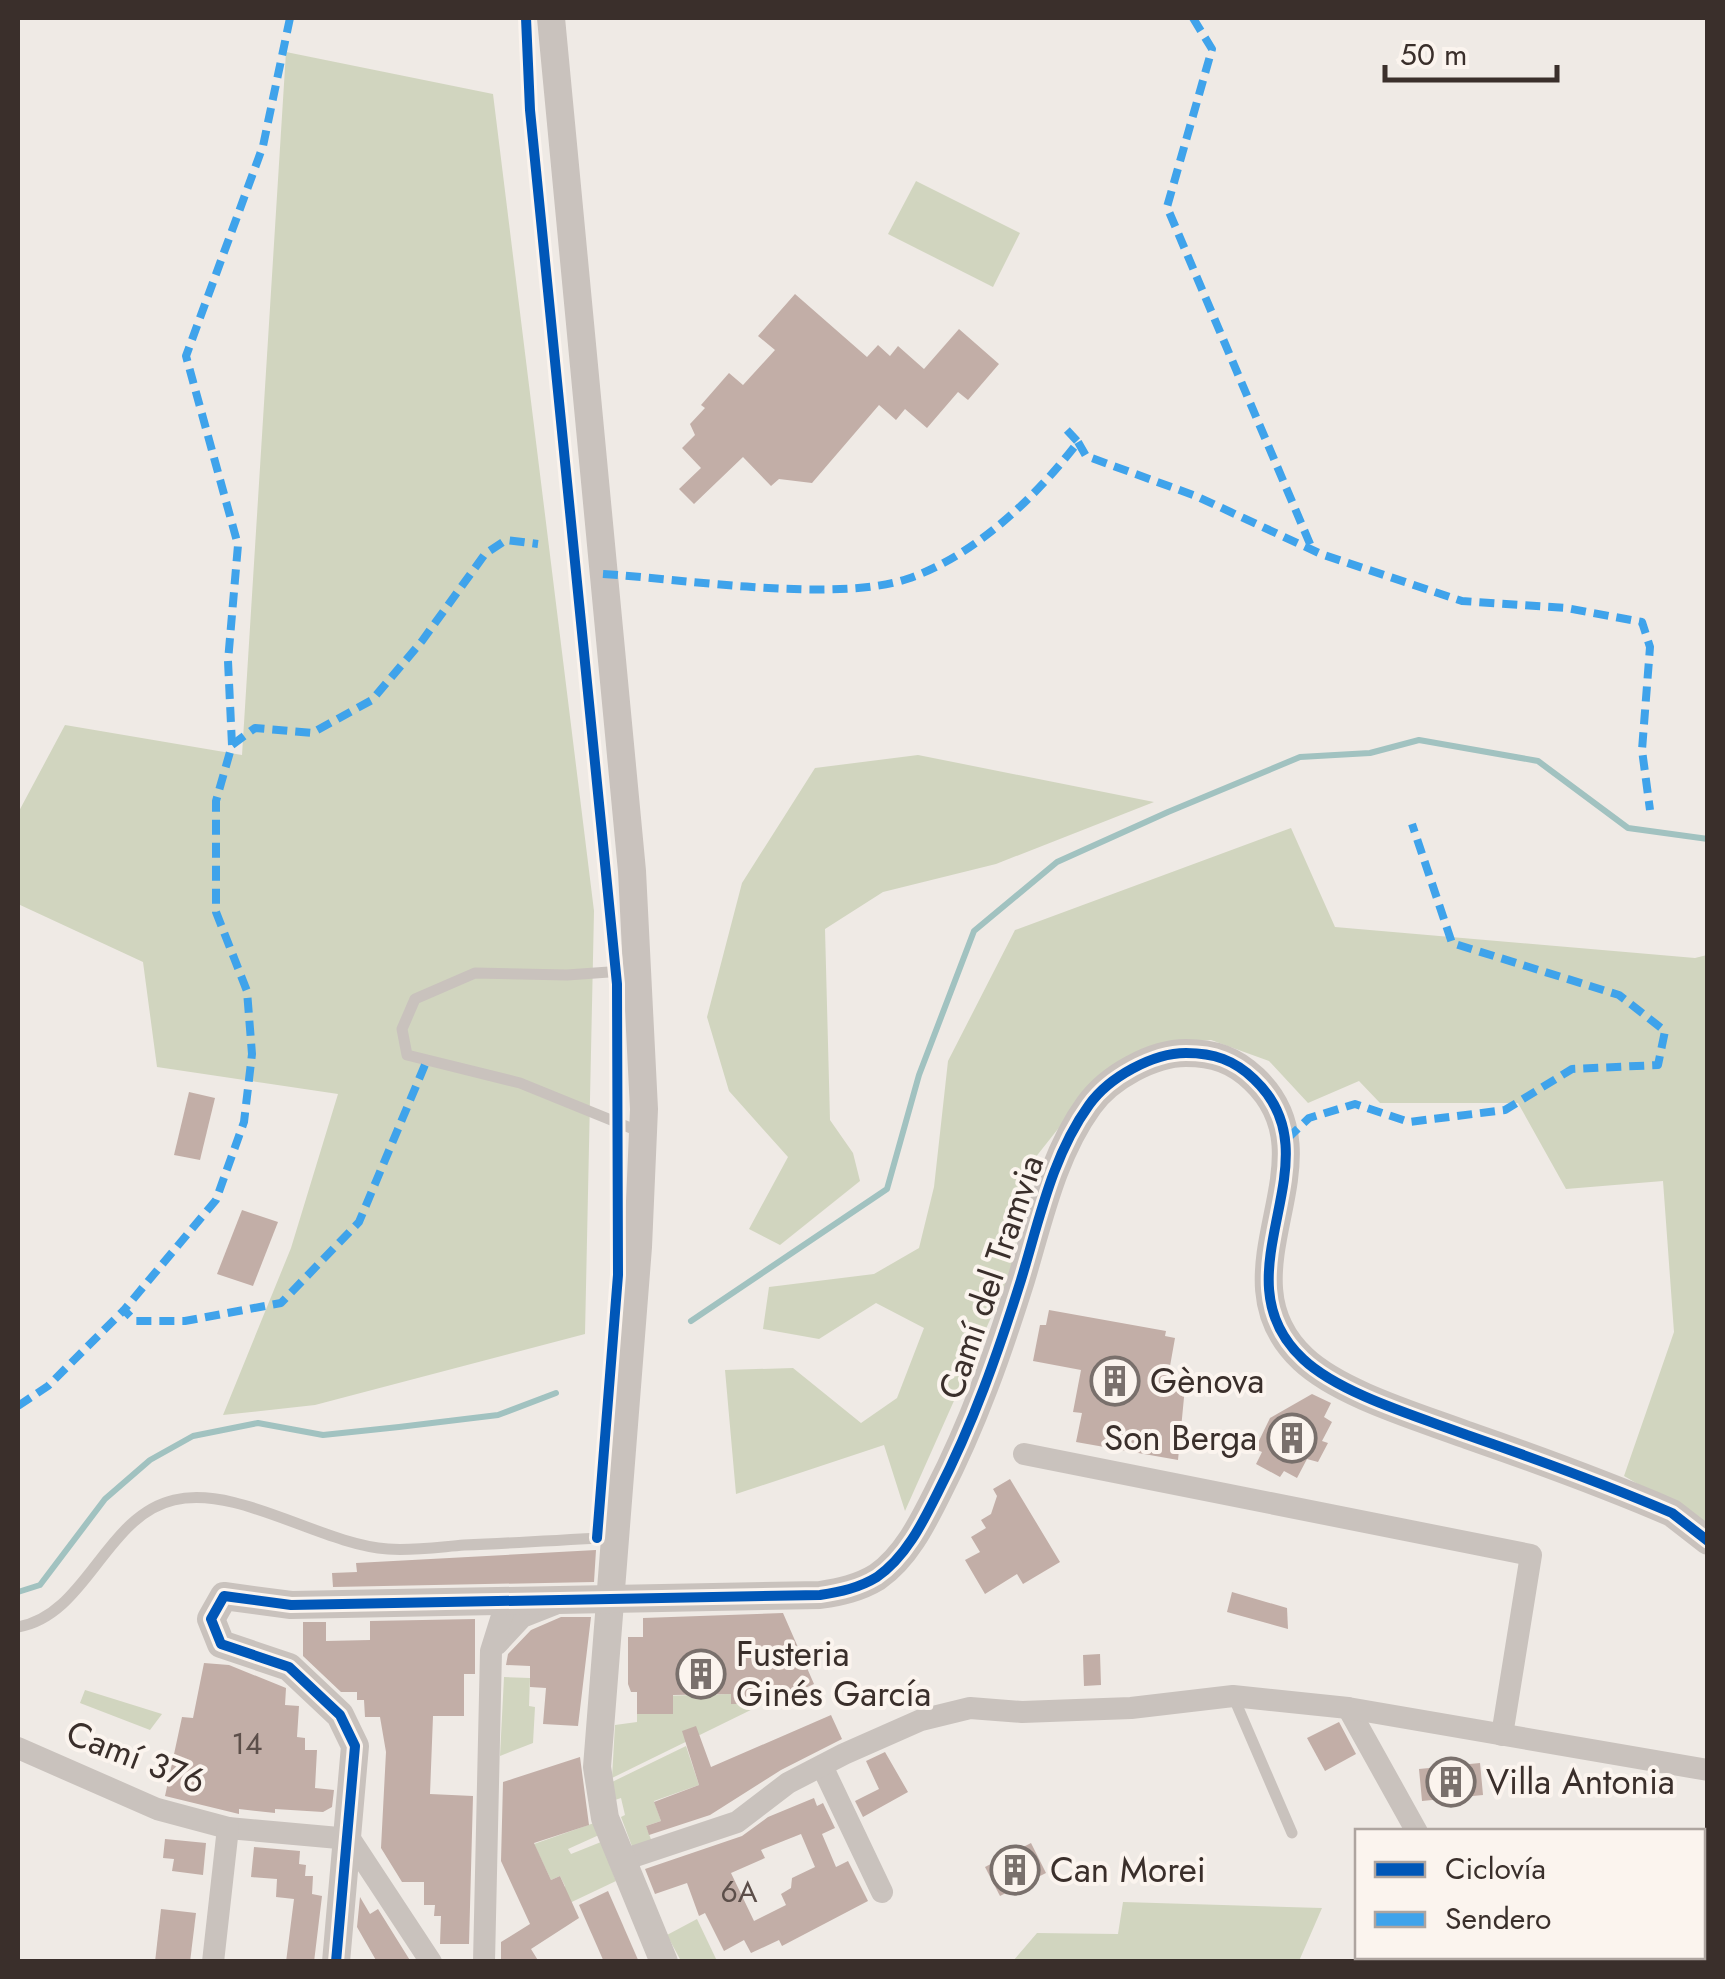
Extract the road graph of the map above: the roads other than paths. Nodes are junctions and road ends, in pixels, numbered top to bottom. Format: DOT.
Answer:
graph roads {
  1 [pos="551,18"];
  2 [pos="637,970"];
  3 [pos="643,1132"];
  4 [pos="1024,1454"];
  5 [pos="616,1538"];
  6 [pos="1708,1542"];
  7 [pos="612,1596"];
  8 [pos="579,1597"];
  9 [pos="507,1600"];
  10 [pos="18,1627"];
  11 [pos="491,1651"];
  12 [pos="1233,1696"];
  13 [pos="1348,1708"];
  14 [pos="1502,1735"];
  15 [pos="18,1748"];
  16 [pos="822,1766"];
  17 [pos="1708,1770"];
  18 [pos="228,1828"];
  19 [pos="1415,1829"];
  20 [pos="1292,1833"];
  21 [pos="350,1839"];
  22 [pos="620,1862"];
  23 [pos="882,1892"];
  24 [pos="213,1962"];
  25 [pos="336,1962"];
  26 [pos="431,1962"];
  27 [pos="484,1962"];
  28 [pos="664,1962"];
  1 -- 2 [label="street"];
  2 -- 3 [label="street"];
  2 -- 3 [label="lane"];
  3 -- 5 [label="street"];
  4 -- 14 [label="street"];
  5 -- 7 [label="street"];
  5 -- 10 [label="lane"];
  6 -- 7 [label="street, Camí del Tramvia"];
  7 -- 8 [label="street, Camí del Tramvia"];
  7 -- 22 [label="street"];
  8 -- 9 [label="street, Camí del Tramvia"];
  8 -- 11 [label="street"];
  9 -- 11 [label="street"];
  9 -- 21 [label="street, Camí del Tramvia"];
  11 -- 27 [label="street"];
  12 -- 13 [label="street"];
  12 -- 16 [label="street"];
  12 -- 20 [label="lane"];
  13 -- 14 [label="street"];
  13 -- 19 [label="street"];
  14 -- 17 [label="street"];
  15 -- 18 [label="street, Camí 376"];
  16 -- 22 [label="street"];
  16 -- 23 [label="street"];
  18 -- 21 [label="street, Camí 376"];
  18 -- 24 [label="street"];
  21 -- 25 [label="street"];
  21 -- 26 [label="street"];
  22 -- 28 [label="street"];
}
